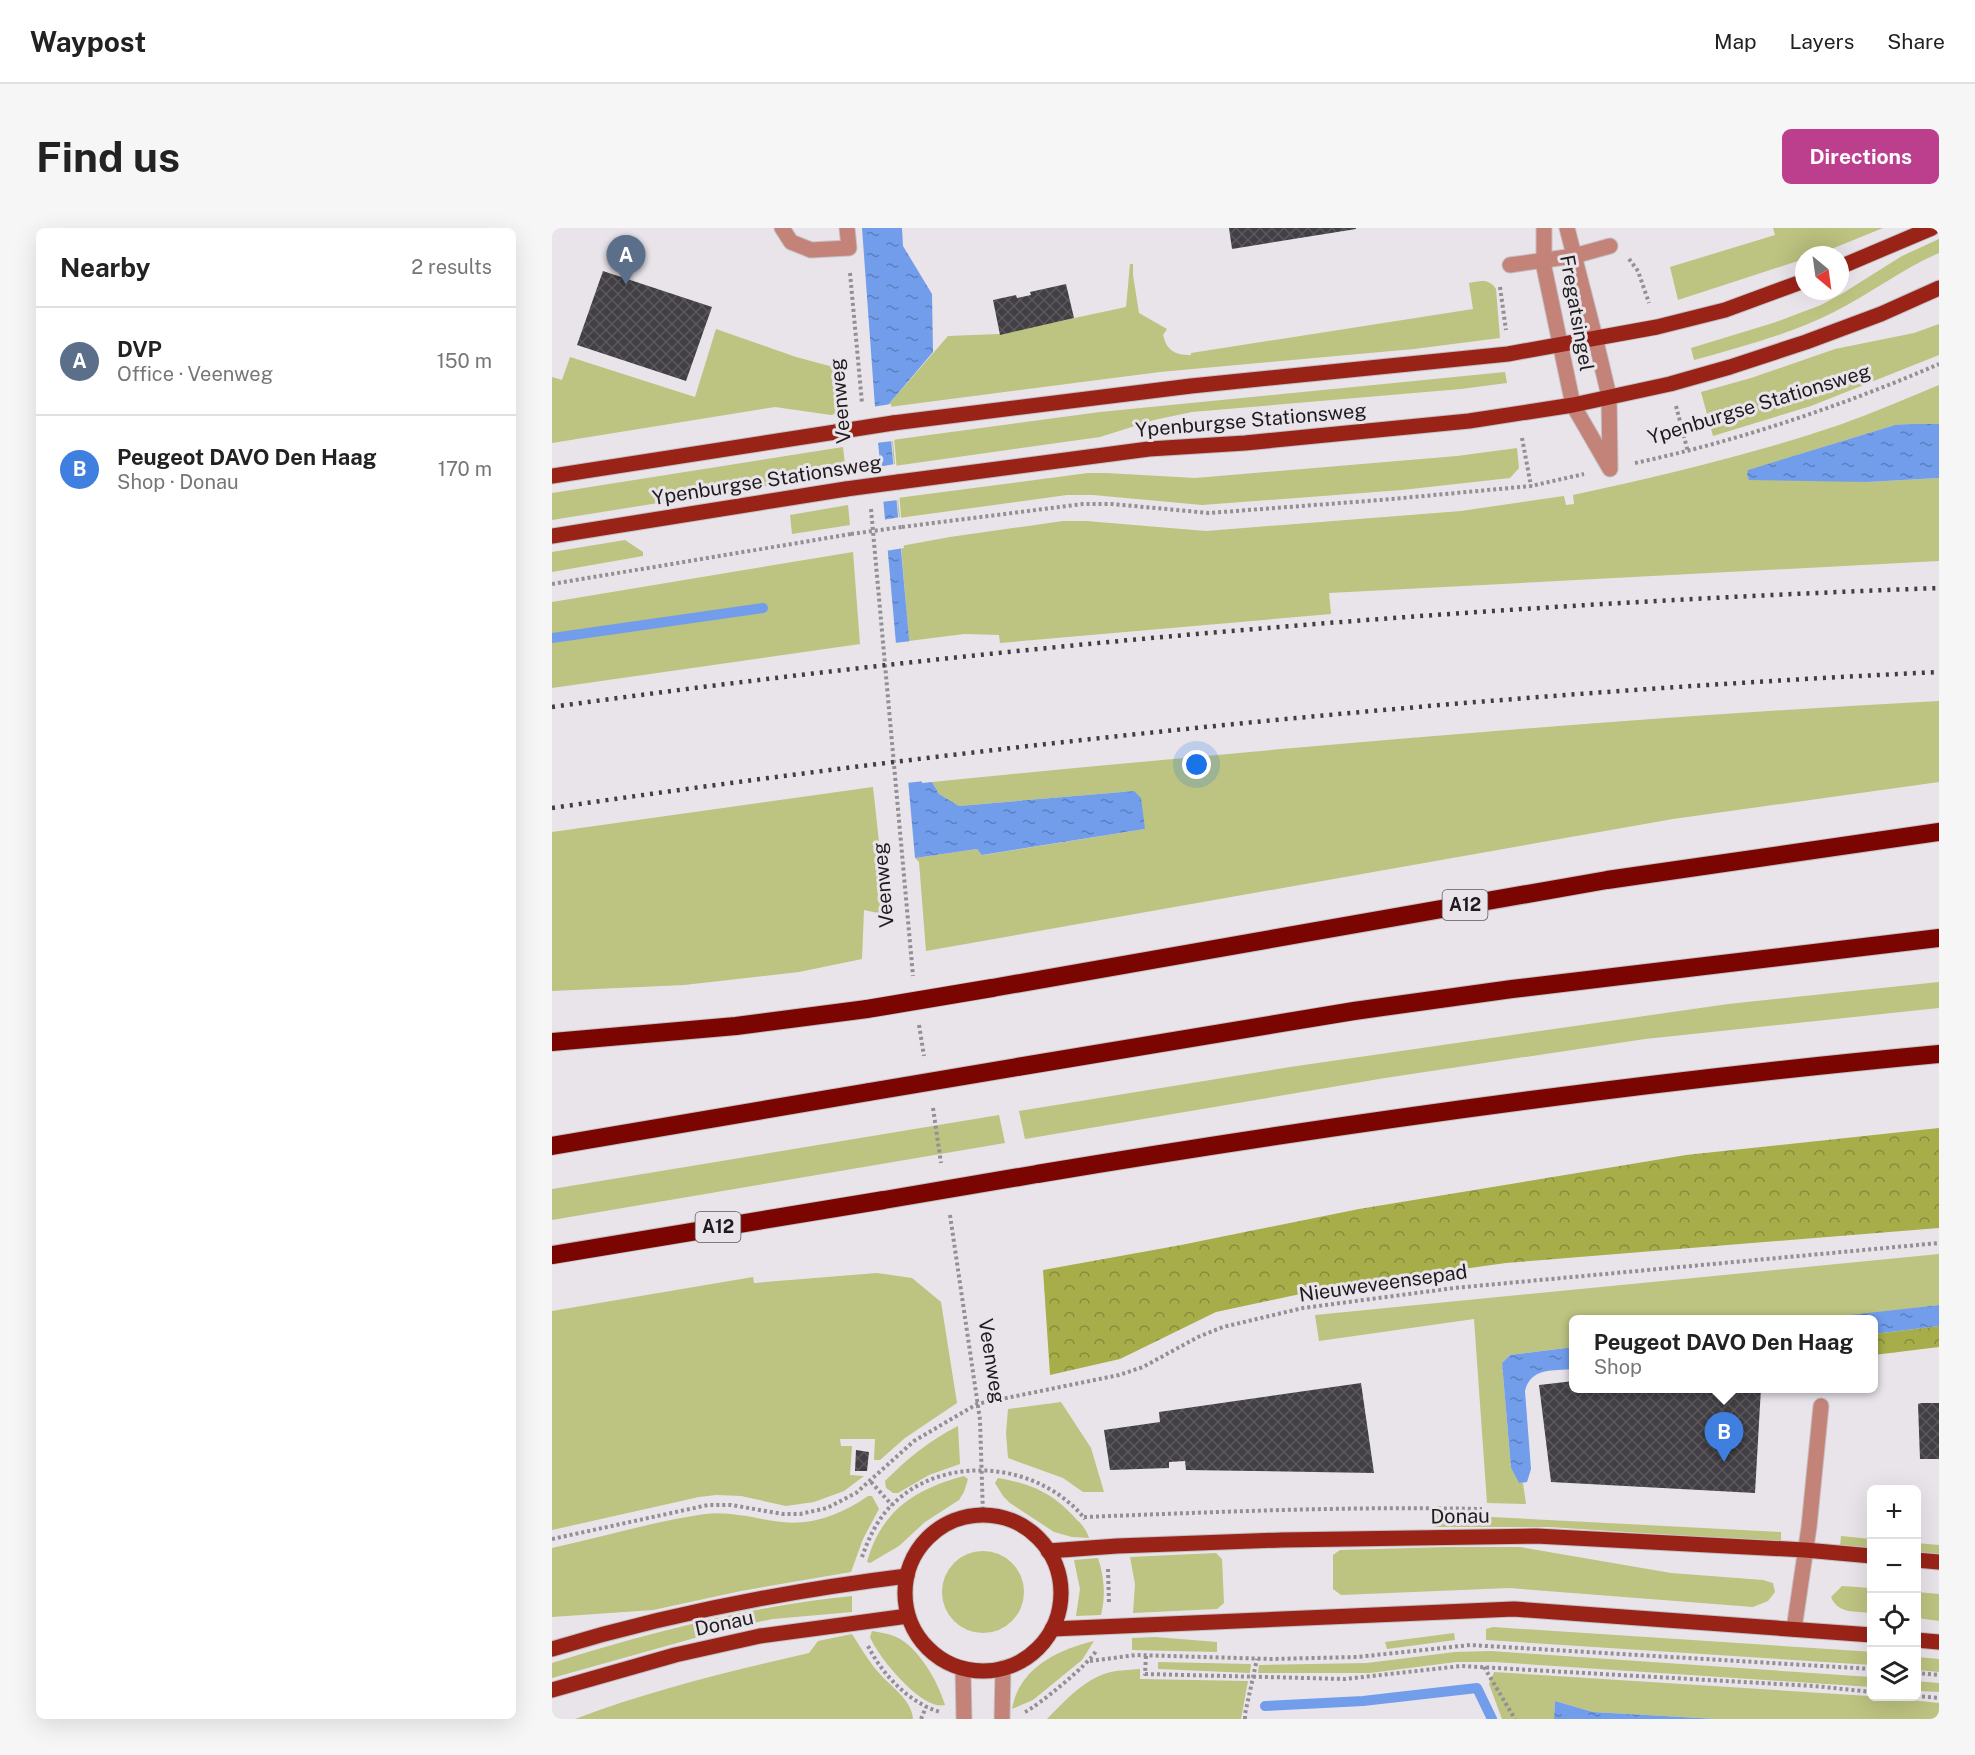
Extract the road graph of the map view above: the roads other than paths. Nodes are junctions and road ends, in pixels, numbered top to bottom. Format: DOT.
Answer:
graph roads {
  1 [pos="782,228"];
  2 [pos="847,228"];
  3 [pos="1544,228"];
  4 [pos="1567,228"];
  5 [pos="1932,228"];
  6 [pos="1610,246"];
  7 [pos="1574,256"];
  8 [pos="1543,260"];
  9 [pos="1849,263"];
  10 [pos="1510,265"];
  11 [pos="1795,284"];
  12 [pos="1939,288"];
  13 [pos="1595,337"];
  14 [pos="1560,344"];
  15 [pos="1609,396"];
  16 [pos="1573,405"];
  17 [pos="552,476"];
  18 [pos="552,536"];
  19 [pos="1939,831"];
  20 [pos="1939,938"];
  21 [pos="552,1042"];
  22 [pos="1939,1054"];
  23 [pos="552,1146"];
  24 [pos="552,1255"];
  25 [pos="1821,1406"];
  26 [pos="1805,1550"];
  27 [pos="1048,1551"];
  28 [pos="1867,1556"];
  29 [pos="1921,1560"];
  30 [pos="1939,1562"];
  31 [pos="906,1576"];
  32 [pos="908,1616"];
  33 [pos="1052,1629"];
  34 [pos="1794,1629"];
  35 [pos="1867,1635"];
  36 [pos="1921,1640"];
  37 [pos="1939,1642"];
  38 [pos="552,1649"];
  39 [pos="1003,1668"];
  40 [pos="963,1669"];
  41 [pos="552,1690"];
  42 [pos="964,1719"];
  43 [pos="1002,1719"];
  1 -- 2 [label="street"];
  3 -- 8 [label="street, Fregatsingel"];
  4 -- 7 [label="street, Fregatsingel"];
  5 -- 9 [label="main road"];
  6 -- 7 [label="street"];
  7 -- 8 [label="street"];
  7 -- 13 [label="street, Fregatsingel"];
  8 -- 10 [label="street"];
  8 -- 14 [label="street, Fregatsingel"];
  11 -- 13 [label="main road, Ypenburgse Stationsweg"];
  12 -- 15 [label="main road, Ypenburgse Stationsweg"];
  13 -- 14 [label="main road, Ypenburgse Stationsweg"];
  13 -- 15 [label="street, Fregatsingel"];
  14 -- 16 [label="street, Fregatsingel"];
  14 -- 17 [label="main road, Ypenburgse Stationsweg, bridge"];
  15 -- 16 [label="main road, Ypenburgse Stationsweg"];
  15 -- 16 [label="street, Fregatsingel"];
  16 -- 18 [label="main road, Ypenburgse Stationsweg, bridge"];
  19 -- 21 [label="highway, A12, bridge"];
  20 -- 23 [label="highway, bridge"];
  22 -- 24 [label="highway, A12, bridge"];
  25 -- 26 [label="street"];
  26 -- 27 [label="main road, Donau"];
  26 -- 28 [label="main road, Donau"];
  26 -- 34 [label="street"];
  27 -- 31 [label="main road"];
  27 -- 33 [label="main road"];
  29 -- 30 [label="main road"];
  31 -- 32 [label="main road"];
  31 -- 38 [label="main road, Donau"];
  32 -- 40 [label="main road"];
  32 -- 41 [label="main road, Donau"];
  33 -- 34 [label="main road"];
  33 -- 39 [label="main road"];
  34 -- 35 [label="main road"];
  36 -- 37 [label="main road"];
  39 -- 40 [label="main road"];
  39 -- 43 [label="street"];
  40 -- 42 [label="street"];
}
